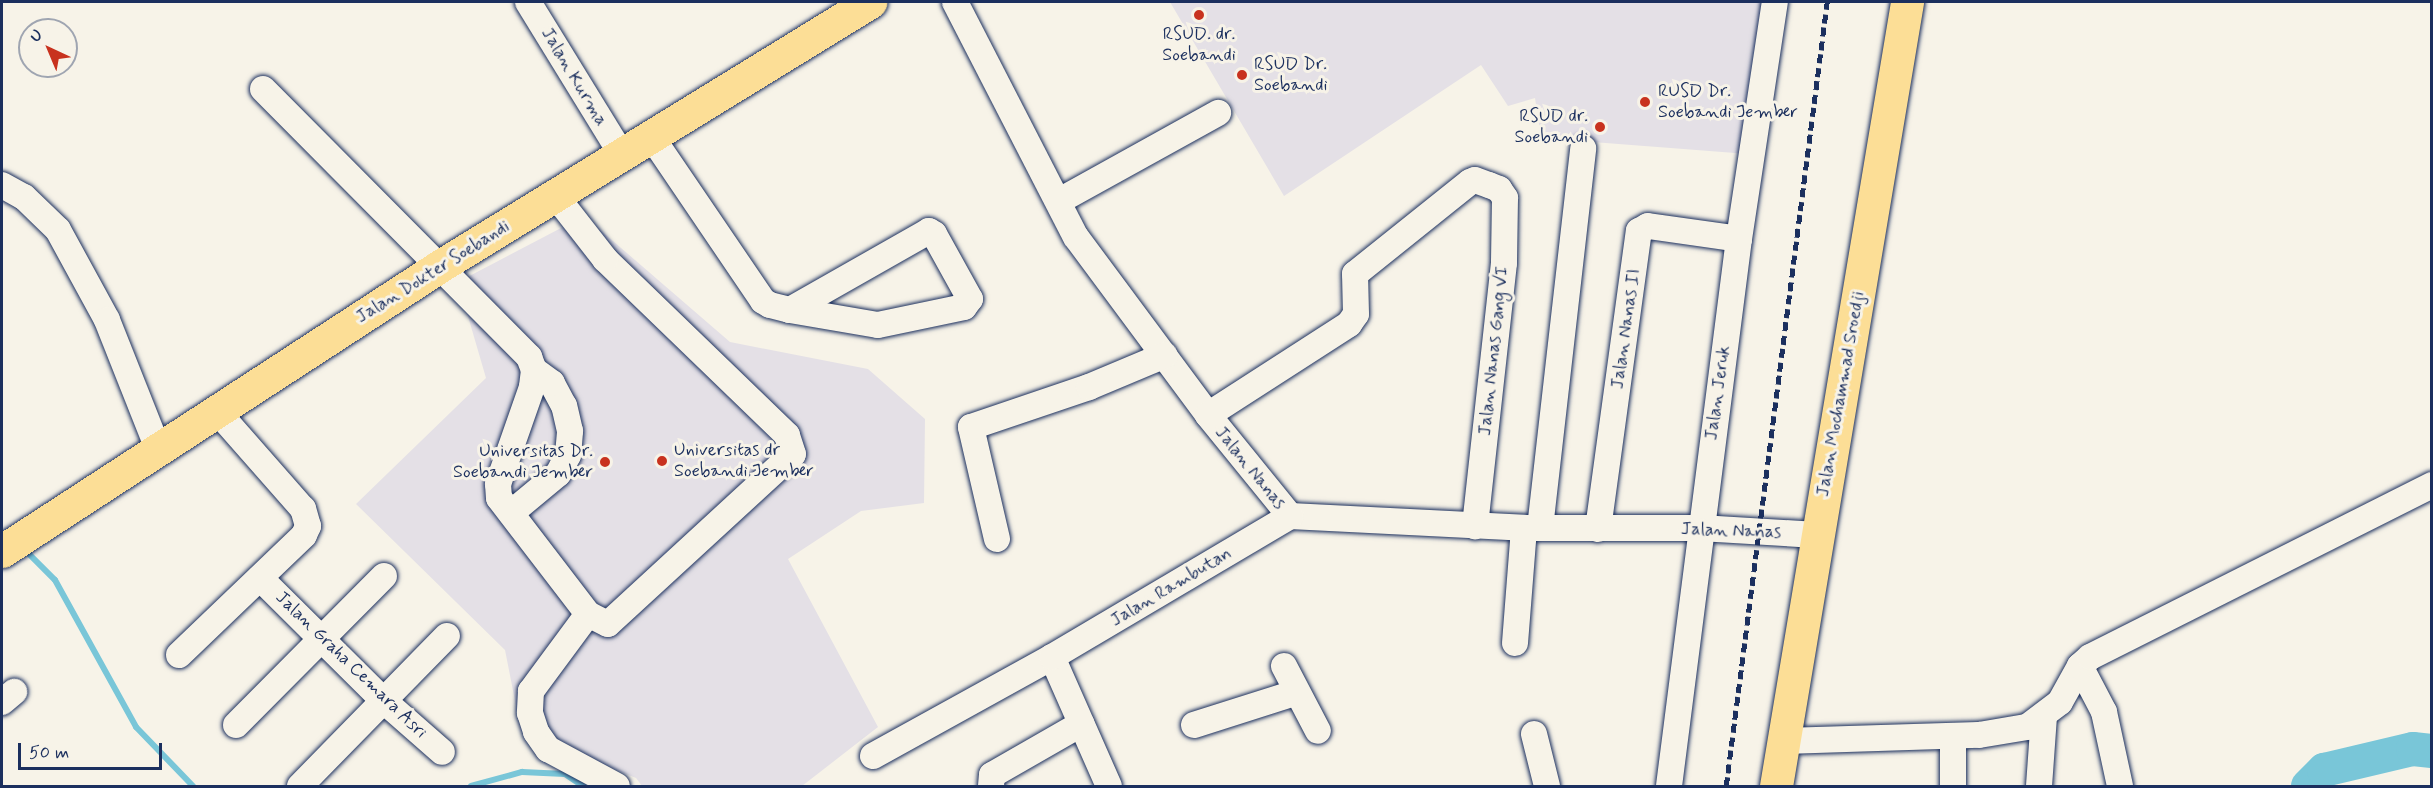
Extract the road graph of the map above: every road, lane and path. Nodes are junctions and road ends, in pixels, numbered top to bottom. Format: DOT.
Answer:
graph roads {
  1 [pos="528,2"];
  2 [pos="870,2"];
  3 [pos="955,2"];
  4 [pos="1775,2"];
  5 [pos="1907,2"];
  6 [pos="263,89"];
  7 [pos="1218,113"];
  8 [pos="651,136"];
  9 [pos="1583,148"];
  10 [pos="621,153"];
  11 [pos="2,185"];
  12 [pos="555,195"];
  13 [pos="1059,201"];
  14 [pos="1739,239"];
  15 [pos="440,266"];
  16 [pos="790,310"];
  17 [pos="1165,355"];
  18 [pos="534,370"];
  19 [pos="217,411"];
  20 [pos="1208,415"];
  21 [pos="158,449"];
  22 [pos="2432,485"];
  23 [pos="511,513"];
  24 [pos="1290,516"];
  25 [pos="1475,526"];
  26 [pos="1532,528"];
  27 [pos="1700,528"];
  28 [pos="1598,529"];
  29 [pos="1817,535"];
  30 [pos="997,539"];
  31 [pos="2,552"];
  32 [pos="384,576"];
  33 [pos="260,578"];
  34 [pos="588,615"];
  35 [pos="447,636"];
  36 [pos="320,638"];
  37 [pos="1515,643"];
  38 [pos="179,655"];
  39 [pos="1052,657"];
  40 [pos="1284,666"];
  41 [pos="2080,666"];
  42 [pos="1295,693"];
  43 [pos="384,700"];
  44 [pos="2044,717"];
  45 [pos="1081,724"];
  46 [pos="236,725"];
  47 [pos="1194,725"];
  48 [pos="1318,731"];
  49 [pos="1534,734"];
  50 [pos="1953,736"];
  51 [pos="1784,741"];
  52 [pos="442,752"];
  53 [pos="873,756"];
  54 [pos="300,786"];
  55 [pos="617,786"];
  56 [pos="991,786"];
  57 [pos="1109,786"];
  58 [pos="1546,786"];
  59 [pos="1669,786"];
  60 [pos="1776,786"];
  61 [pos="1953,786"];
  62 [pos="2039,786"];
  63 [pos="2120,786"];
  1 -- 10 [label="street, Jalan Kurma"];
  2 -- 8 [label="main road, Jalan Dokter Soebandi"];
  3 -- 13 [label="street, Jalan Nanas"];
  4 -- 14 [label="street, Jalan Jeruk"];
  5 -- 29 [label="main road, Jalan Mochammad Sroedji"];
  6 -- 15 [label="street"];
  7 -- 13 [label="street"];
  8 -- 10 [label="main road, Jalan Dokter Soebandi"];
  8 -- 16 [label="street"];
  9 -- 26 [label="street"];
  10 -- 12 [label="main road, Jalan Dokter Soebandi"];
  11 -- 21 [label="street"];
  12 -- 15 [label="main road, Jalan Dokter Soebandi"];
  12 -- 34 [label="street"];
  13 -- 17 [label="street, Jalan Nanas"];
  14 -- 27 [label="street, Jalan Jeruk"];
  14 -- 28 [label="street, Jalan Nanas II"];
  15 -- 18 [label="street"];
  15 -- 19 [label="main road, Jalan Dokter Soebandi"];
  16 -- 16 [label="street"];
  17 -- 20 [label="street, Jalan Nanas"];
  17 -- 30 [label="street"];
  18 -- 23 [label="street"];
  18 -- 23 [label="street"];
  19 -- 21 [label="main road, Jalan Dokter Soebandi"];
  19 -- 33 [label="street, Jalan Graha Cemara Asri"];
  20 -- 24 [label="street, Jalan Nanas"];
  20 -- 25 [label="street, Jalan Nanas Gang VI"];
  21 -- 31 [label="main road, Jalan Dokter Soebandi"];
  22 -- 41 [label="street"];
  23 -- 34 [label="street"];
  24 -- 25 [label="street, Jalan Nanas"];
  24 -- 39 [label="street, Jalan Rambutan"];
  25 -- 26 [label="street, Jalan Nanas"];
  26 -- 28 [label="street, Jalan Nanas"];
  26 -- 37 [label="street"];
  27 -- 28 [label="street, Jalan Nanas"];
  27 -- 29 [label="street, Jalan Nanas"];
  27 -- 59 [label="street, Jalan Jeruk"];
  29 -- 51 [label="main road, Jalan Mochammad Sroedji"];
  32 -- 36 [label="street"];
  33 -- 36 [label="street, Jalan Graha Cemara Asri"];
  33 -- 38 [label="street, Jalan Graha Cemara Asri"];
  34 -- 55 [label="street"];
  35 -- 43 [label="street"];
  36 -- 43 [label="street, Jalan Graha Cemara Asri"];
  36 -- 46 [label="street"];
  39 -- 45 [label="street"];
  39 -- 53 [label="street, Jalan Rambutan"];
  40 -- 42 [label="street"];
  41 -- 44 [label="street"];
  41 -- 63 [label="street"];
  42 -- 47 [label="street"];
  42 -- 48 [label="street"];
  43 -- 52 [label="street, Jalan Graha Cemara Asri"];
  43 -- 54 [label="street"];
  44 -- 50 [label="street"];
  44 -- 62 [label="street"];
  45 -- 56 [label="street"];
  45 -- 57 [label="street"];
  49 -- 58 [label="street"];
  50 -- 51 [label="street"];
  50 -- 61 [label="street"];
  51 -- 60 [label="main road, Jalan Mochammad Sroedji"];
}
